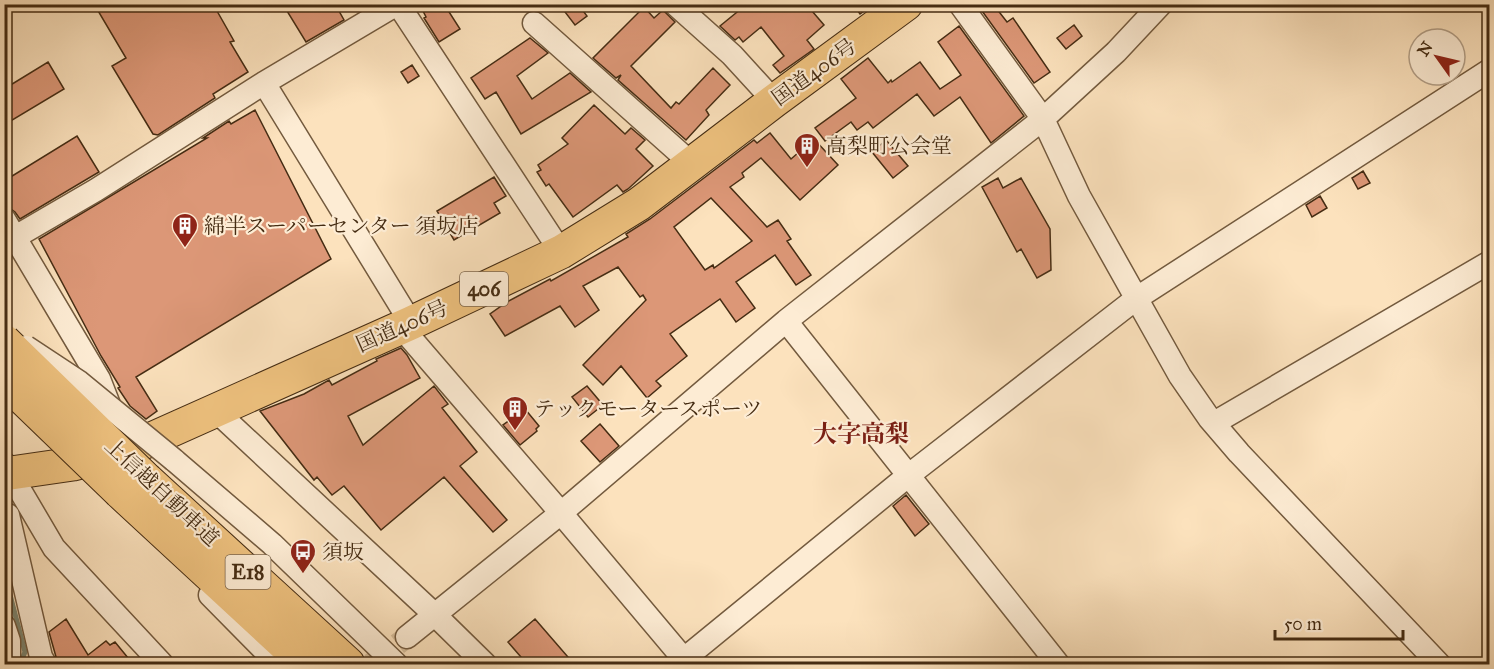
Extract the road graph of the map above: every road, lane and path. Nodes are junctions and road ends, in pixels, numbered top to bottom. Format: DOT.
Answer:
graph roads {
  1 [pos="398,4"];
  2 [pos="675,4"];
  3 [pos="906,4"];
  4 [pos="960,4"];
  5 [pos="1161,4"];
  6 [pos="534,23"];
  7 [pos="1490,70"];
  8 [pos="264,83"];
  9 [pos="774,101"];
  10 [pos="1043,119"];
  11 [pos="692,164"];
  12 [pos="10,228"];
  13 [pos="561,252"];
  14 [pos="1490,262"];
  15 [pos="1137,298"];
  16 [pos="786,321"];
  17 [pos="406,325"];
  18 [pos="4,333"];
  19 [pos="4,341"];
  20 [pos="4,380"];
  21 [pos="216,411"];
  22 [pos="1214,423"];
  23 [pos="127,450"];
  24 [pos="6,472"];
  25 [pos="909,475"];
  26 [pos="137,495"];
  27 [pos="561,513"];
  28 [pos="8,515"];
  29 [pos="434,614"];
  30 [pos="4,626"];
  31 [pos="407,637"];
  32 [pos="22,663"];
  33 [pos="683,663"];
  34 [pos="162,664"];
  35 [pos="278,664"];
  36 [pos="306,664"];
  37 [pos="348,664"];
  38 [pos="396,664"];
  39 [pos="485,664"];
  40 [pos="1058,664"];
  41 [pos="1439,664"];
  1 -- 8 [label="street"];
  1 -- 13 [label="street"];
  2 -- 9 [label="street"];
  3 -- 9 [label="highway, 国道406号 / 406"];
  4 -- 10 [label="street"];
  5 -- 10 [label="street"];
  6 -- 11 [label="street"];
  7 -- 15 [label="street"];
  8 -- 12 [label="street"];
  8 -- 17 [label="street"];
  9 -- 11 [label="highway, 国道406号 / 406"];
  10 -- 15 [label="street"];
  10 -- 16 [label="street"];
  11 -- 13 [label="highway, 国道406号 / 406"];
  12 -- 23 [label="street"];
  13 -- 17 [label="highway, 国道406号 / 406"];
  14 -- 22 [label="street"];
  15 -- 22 [label="street"];
  15 -- 25 [label="street"];
  16 -- 25 [label="street"];
  16 -- 27 [label="street"];
  17 -- 21 [label="highway, 国道406号 / 406"];
  17 -- 27 [label="street"];
  18 -- 38 [label="street, bridge"];
  19 -- 26 [label="highway, 上信越自動車道 / E18, bridge"];
  20 -- 26 [label="highway, 上信越自動車道 / E18, bridge"];
  21 -- 23 [label="highway, 国道406号 / 406"];
  21 -- 29 [label="street"];
  22 -- 41 [label="street"];
  23 -- 24 [label="highway, 国道406号 / 406"];
  24 -- 34 [label="street"];
  25 -- 33 [label="street"];
  25 -- 40 [label="street"];
  26 -- 35 [label="street"];
  26 -- 36 [label="highway, 上信越自動車道 / E18"];
  26 -- 37 [label="highway, 上信越自動車道 / E18"];
  27 -- 29 [label="street"];
  27 -- 33 [label="street"];
  28 -- 32 [label="street"];
  29 -- 31 [label="street"];
  29 -- 39 [label="street"];
  30 -- 32 [label="street"];
}
